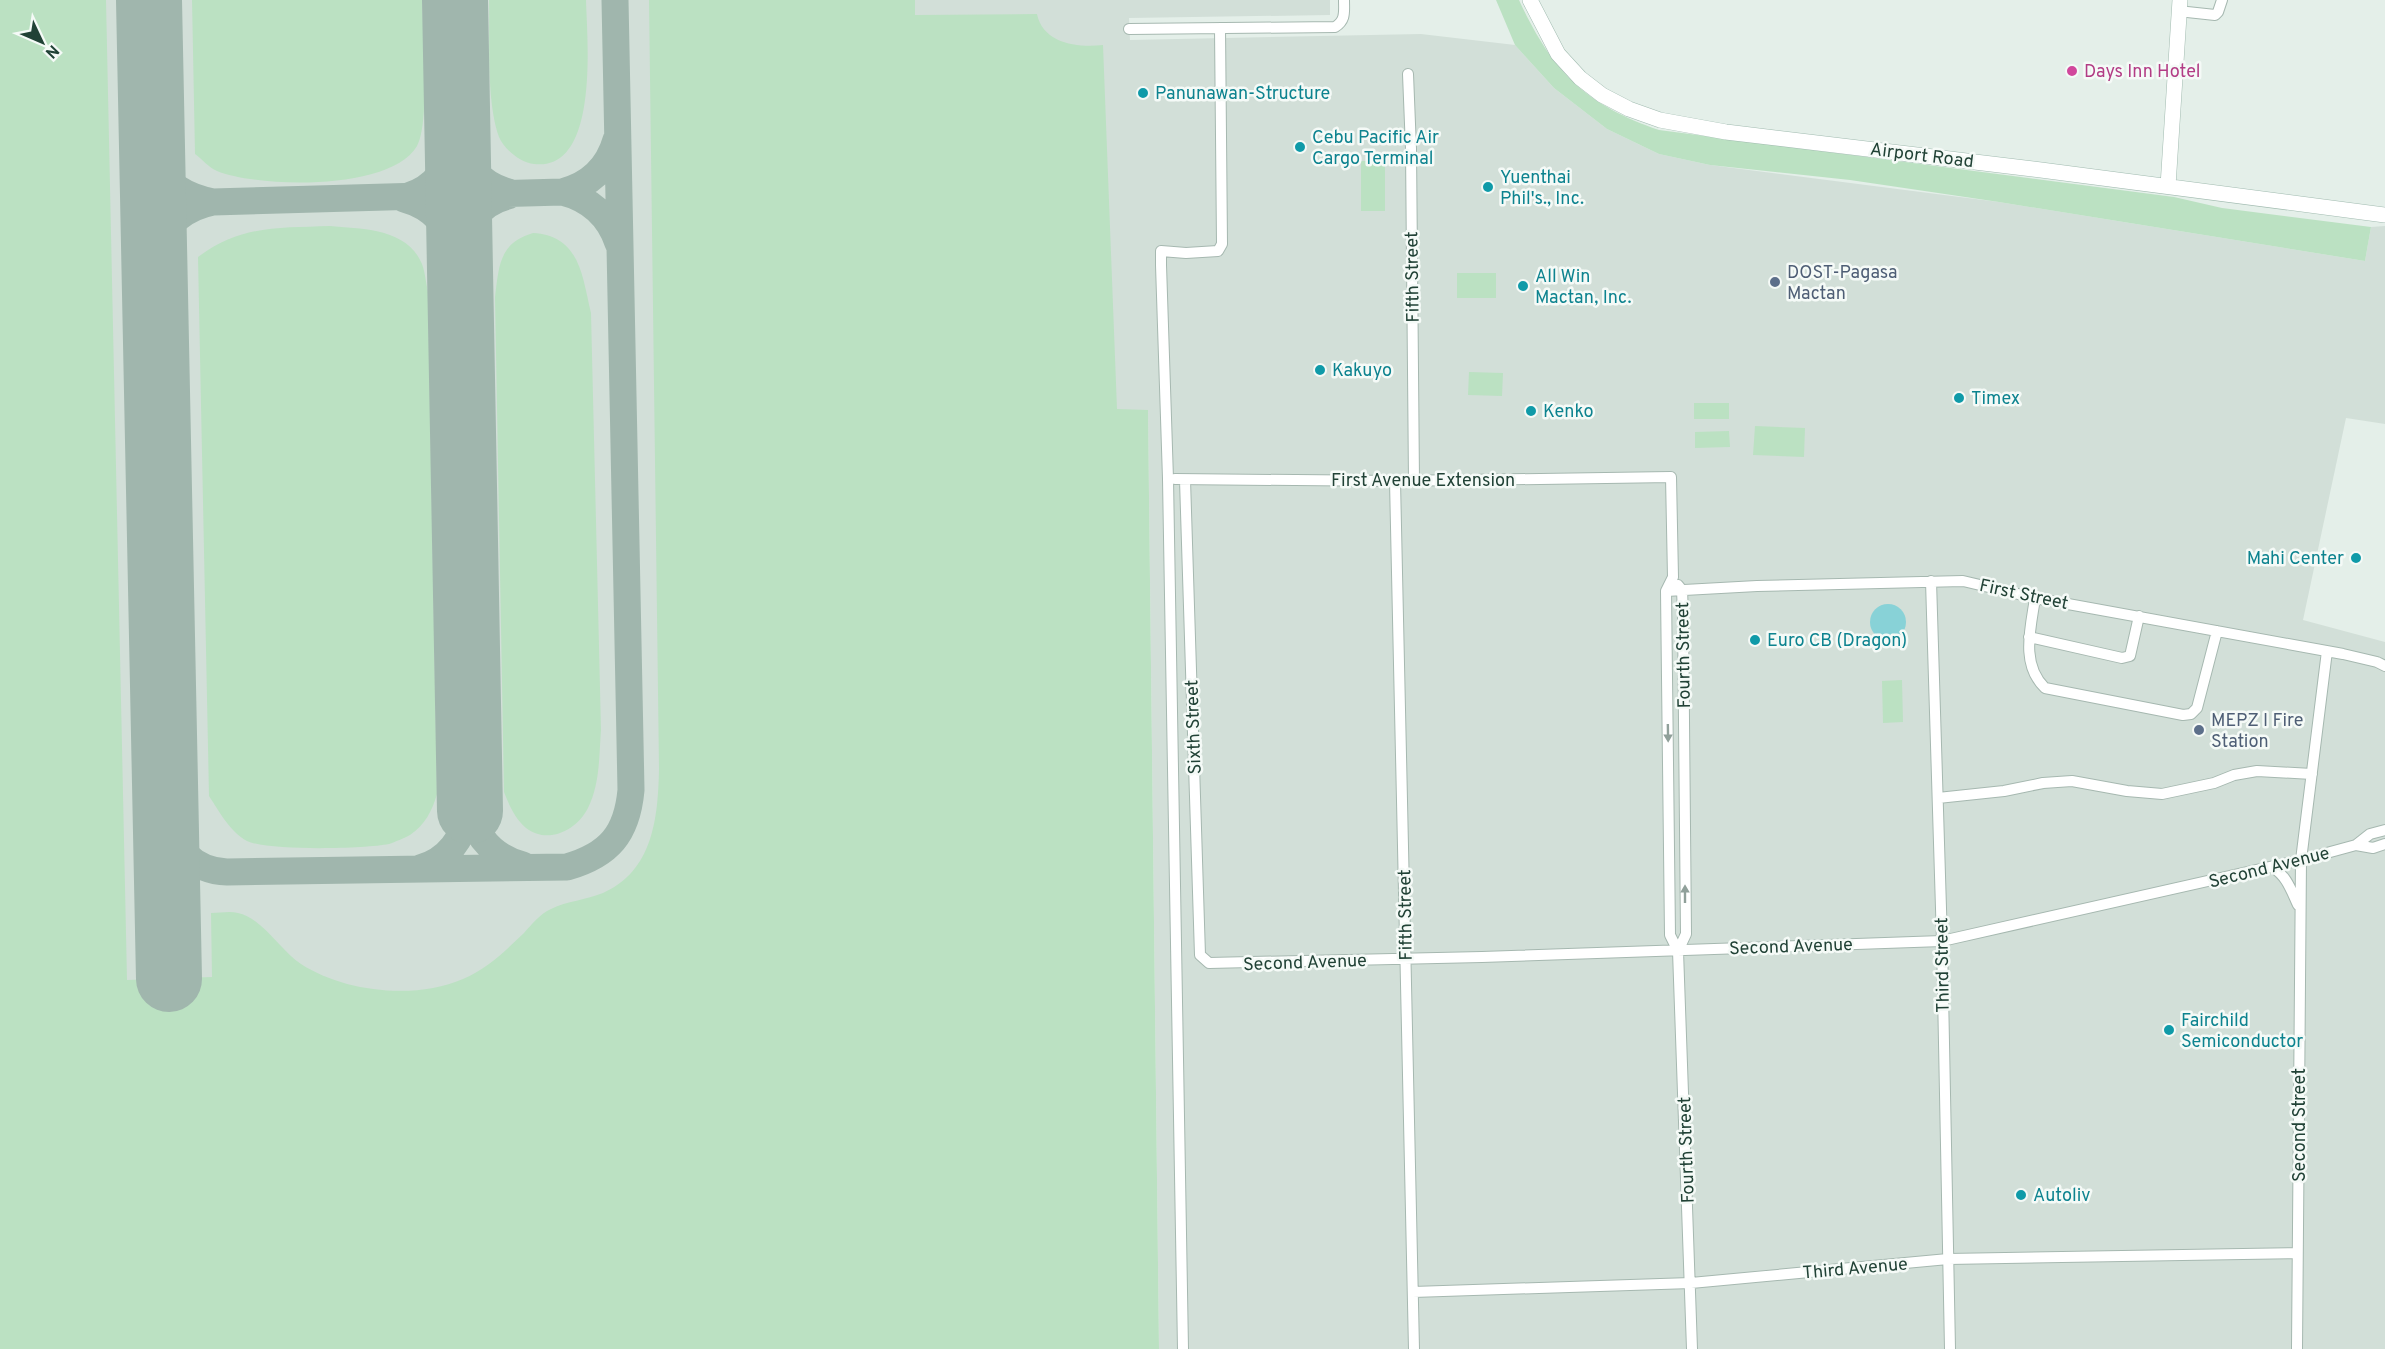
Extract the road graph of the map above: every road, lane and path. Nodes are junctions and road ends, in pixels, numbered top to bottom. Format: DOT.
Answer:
graph roads {
  1 [pos="1344,0"];
  2 [pos="1530,0"];
  3 [pos="2222,0"];
  4 [pos="2179,6"];
  5 [pos="1220,28"];
  6 [pos="1129,29"];
  7 [pos="1408,74"];
  8 [pos="2168,186"];
  9 [pos="2385,204"];
  10 [pos="2368,212"];
  11 [pos="2385,216"];
  12 [pos="1671,477"];
  13 [pos="1180,479"];
  14 [pos="1395,481"];
  15 [pos="1414,481"];
  16 [pos="1673,577"];
  17 [pos="1931,581"];
  18 [pos="1682,590"];
  19 [pos="1666,591"];
  20 [pos="2036,597"];
  21 [pos="1667,613"];
  22 [pos="1683,614"];
  23 [pos="2139,616"];
  24 [pos="2217,631"];
  25 [pos="2029,637"];
  26 [pos="2326,651"];
  27 [pos="2382,663"];
  28 [pos="1668,689"];
  29 [pos="1684,689"];
  30 [pos="1668,756"];
  31 [pos="1685,756"];
  32 [pos="2312,774"];
  33 [pos="1938,798"];
  34 [pos="1685,816"];
  35 [pos="1669,817"];
  36 [pos="2385,830"];
  37 [pos="2385,844"];
  38 [pos="2356,845"];
  39 [pos="2301,860"];
  40 [pos="2272,867"];
  41 [pos="2300,910"];
  42 [pos="1942,941"];
  43 [pos="1678,951"];
  44 [pos="1407,959"];
  45 [pos="1215,964"];
  46 [pos="2297,1252"];
  47 [pos="1948,1259"];
  48 [pos="1691,1283"];
  49 [pos="1413,1292"];
  50 [pos="1183,1349"];
  51 [pos="1414,1349"];
  52 [pos="1692,1349"];
  53 [pos="1950,1349"];
  54 [pos="2297,1349"];
  1 -- 5 [label="street"];
  2 -- 8 [label="street, Airport Road"];
  3 -- 4 [label="street"];
  4 -- 8 [label="street"];
  5 -- 6 [label="street"];
  5 -- 50 [label="street"];
  7 -- 15 [label="street, Fifth Street"];
  8 -- 10 [label="street, Airport Road"];
  9 -- 10 [label="street"];
  10 -- 11 [label="street, Airport Road"];
  12 -- 15 [label="street, First Avenue Extension"];
  12 -- 16 [label="street, Fourth Street"];
  13 -- 14 [label="street, First Avenue Extension"];
  13 -- 45 [label="street, Sixth Street"];
  14 -- 15 [label="street, First Avenue Extension"];
  14 -- 44 [label="street, Fifth Street"];
  16 -- 18 [label="street, Fourth Street"];
  16 -- 19 [label="street, Fourth Street"];
  17 -- 18 [label="street, First Street"];
  17 -- 20 [label="street, First Street"];
  17 -- 33 [label="street, Third Street"];
  18 -- 19 [label="street, First Street"];
  18 -- 22 [label="street, Fourth Street"];
  19 -- 21 [label="street, Fourth Street"];
  20 -- 23 [label="street, First Street"];
  20 -- 25 [label="street"];
  21 -- 22 [label="street"];
  21 -- 28 [label="street, Fourth Street"];
  22 -- 29 [label="street, Fourth Street"];
  23 -- 24 [label="street, First Street"];
  23 -- 25 [label="street"];
  24 -- 25 [label="street"];
  24 -- 26 [label="street, First Street"];
  26 -- 27 [label="street, First Street"];
  26 -- 32 [label="street, Second Street"];
  28 -- 29 [label="street"];
  28 -- 30 [label="street, Fourth Street, one-way"];
  29 -- 31 [label="street, Fourth Street"];
  30 -- 31 [label="street"];
  30 -- 35 [label="street, Fourth Street"];
  31 -- 34 [label="street, Fourth Street"];
  32 -- 33 [label="street"];
  32 -- 39 [label="street, Second Street"];
  33 -- 42 [label="street, Third Street"];
  34 -- 35 [label="street"];
  43 -- 34 [label="street, Fourth Street, one-way"];
  35 -- 43 [label="street, Fourth Street"];
  36 -- 38 [label="street, Second Avenue"];
  37 -- 38 [label="street, Second Avenue"];
  38 -- 39 [label="street, Second Avenue"];
  39 -- 40 [label="street, Second Avenue"];
  39 -- 41 [label="street, Second Street"];
  40 -- 41 [label="street"];
  40 -- 42 [label="street, Second Avenue"];
  41 -- 46 [label="street, Second Street"];
  42 -- 43 [label="street, Second Avenue"];
  42 -- 47 [label="street, Third Street"];
  43 -- 44 [label="street, Second Avenue"];
  43 -- 48 [label="street, Fourth Street"];
  44 -- 45 [label="street, Second Avenue"];
  44 -- 49 [label="street, Fifth Street"];
  46 -- 47 [label="street, Third Avenue"];
  46 -- 54 [label="street, Second Street"];
  47 -- 48 [label="street, Third Avenue"];
  47 -- 53 [label="street, Third Street"];
  48 -- 49 [label="street, Third Avenue"];
  48 -- 52 [label="street, Fourth Street"];
  49 -- 51 [label="street, Fifth Street"];
}
